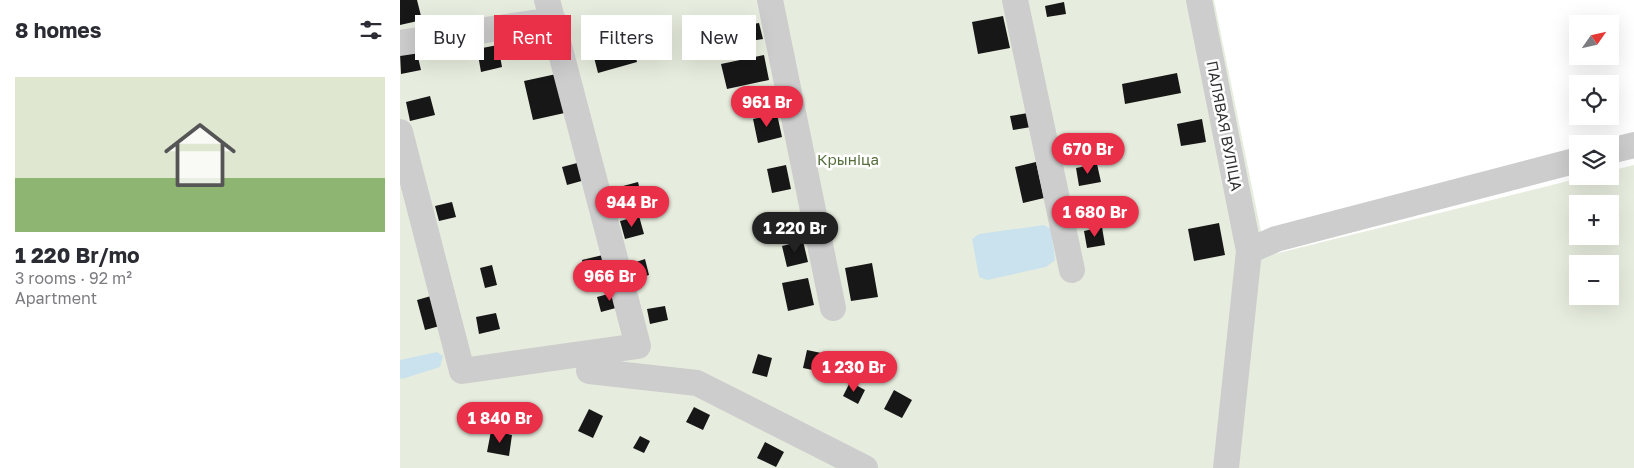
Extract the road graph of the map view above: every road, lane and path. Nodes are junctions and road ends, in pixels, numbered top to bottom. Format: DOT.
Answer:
graph roads {
  1 [pos="770,0"];
  2 [pos="1015,0"];
  3 [pos="1199,0"];
  4 [pos="550,10"];
  5 [pos="400,43"];
  6 [pos="400,132"];
  7 [pos="1634,145"];
  8 [pos="1619,149"];
  9 [pos="1569,162"];
  10 [pos="1249,251"];
  11 [pos="1072,270"];
  12 [pos="833,308"];
  13 [pos="589,371"];
  14 [pos="865,468"];
  15 [pos="1226,468"];
  1 -- 12 [label="street"];
  2 -- 11 [label="street"];
  3 -- 10 [label="street, ПАЛЯВАЯ ВУЛІЦА"];
  4 -- 5 [label="street"];
  4 -- 6 [label="street"];
  7 -- 8 [label="street"];
  9 -- 10 [label="street"];
  10 -- 15 [label="street, ПАЛЯВАЯ ВУЛІЦА"];
  13 -- 14 [label="street"];
}
